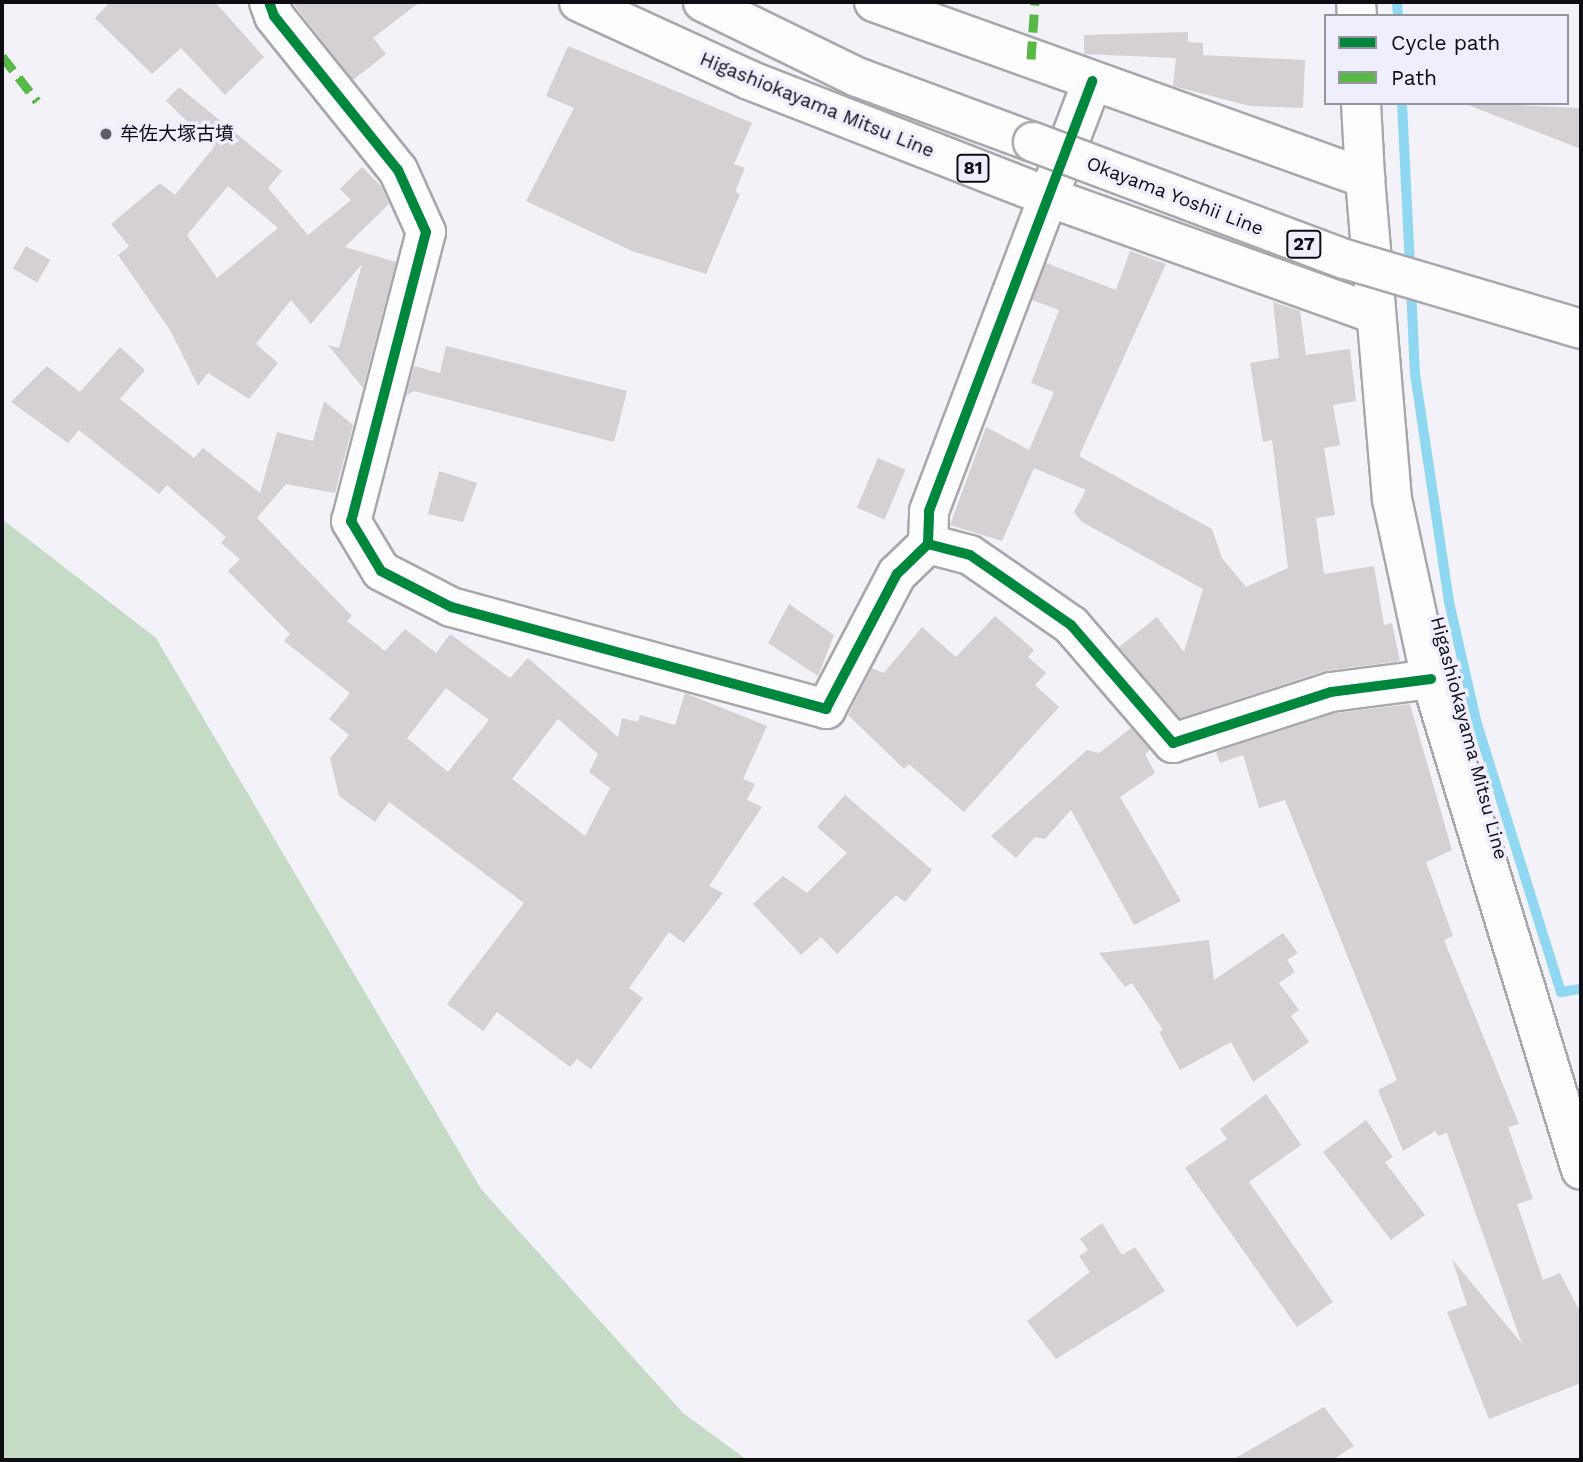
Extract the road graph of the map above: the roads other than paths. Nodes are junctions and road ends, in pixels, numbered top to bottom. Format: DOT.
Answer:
graph roads {
  1 [pos="269,2"];
  2 [pos="579,2"];
  3 [pos="703,2"];
  4 [pos="874,2"];
  5 [pos="1092,81"];
  6 [pos="1361,105"];
  7 [pos="1365,178"];
  8 [pos="1051,198"];
  9 [pos="1375,314"];
  10 [pos="1581,328"];
  11 [pos="928,544"];
  12 [pos="1431,679"];
  13 [pos="1581,1170"];
  1 -- 11 [label="main road"];
  2 -- 8 [label="main road, Higashiokayama Mitsu Line / 81"];
  3 -- 10 [label="main road, Okayama Yoshii Line / 27, bridge"];
  4 -- 5 [label="main road"];
  5 -- 7 [label="main road"];
  5 -- 8 [label="main road"];
  6 -- 7 [label="main road, Higashiokayama Mitsu Line"];
  7 -- 9 [label="main road, Higashiokayama Mitsu Line"];
  8 -- 9 [label="main road, Higashiokayama Mitsu Line / 81"];
  8 -- 11 [label="main road"];
  9 -- 12 [label="main road, Higashiokayama Mitsu Line"];
  11 -- 12 [label="main road"];
  12 -- 13 [label="main road, Higashiokayama Mitsu Line"];
}
